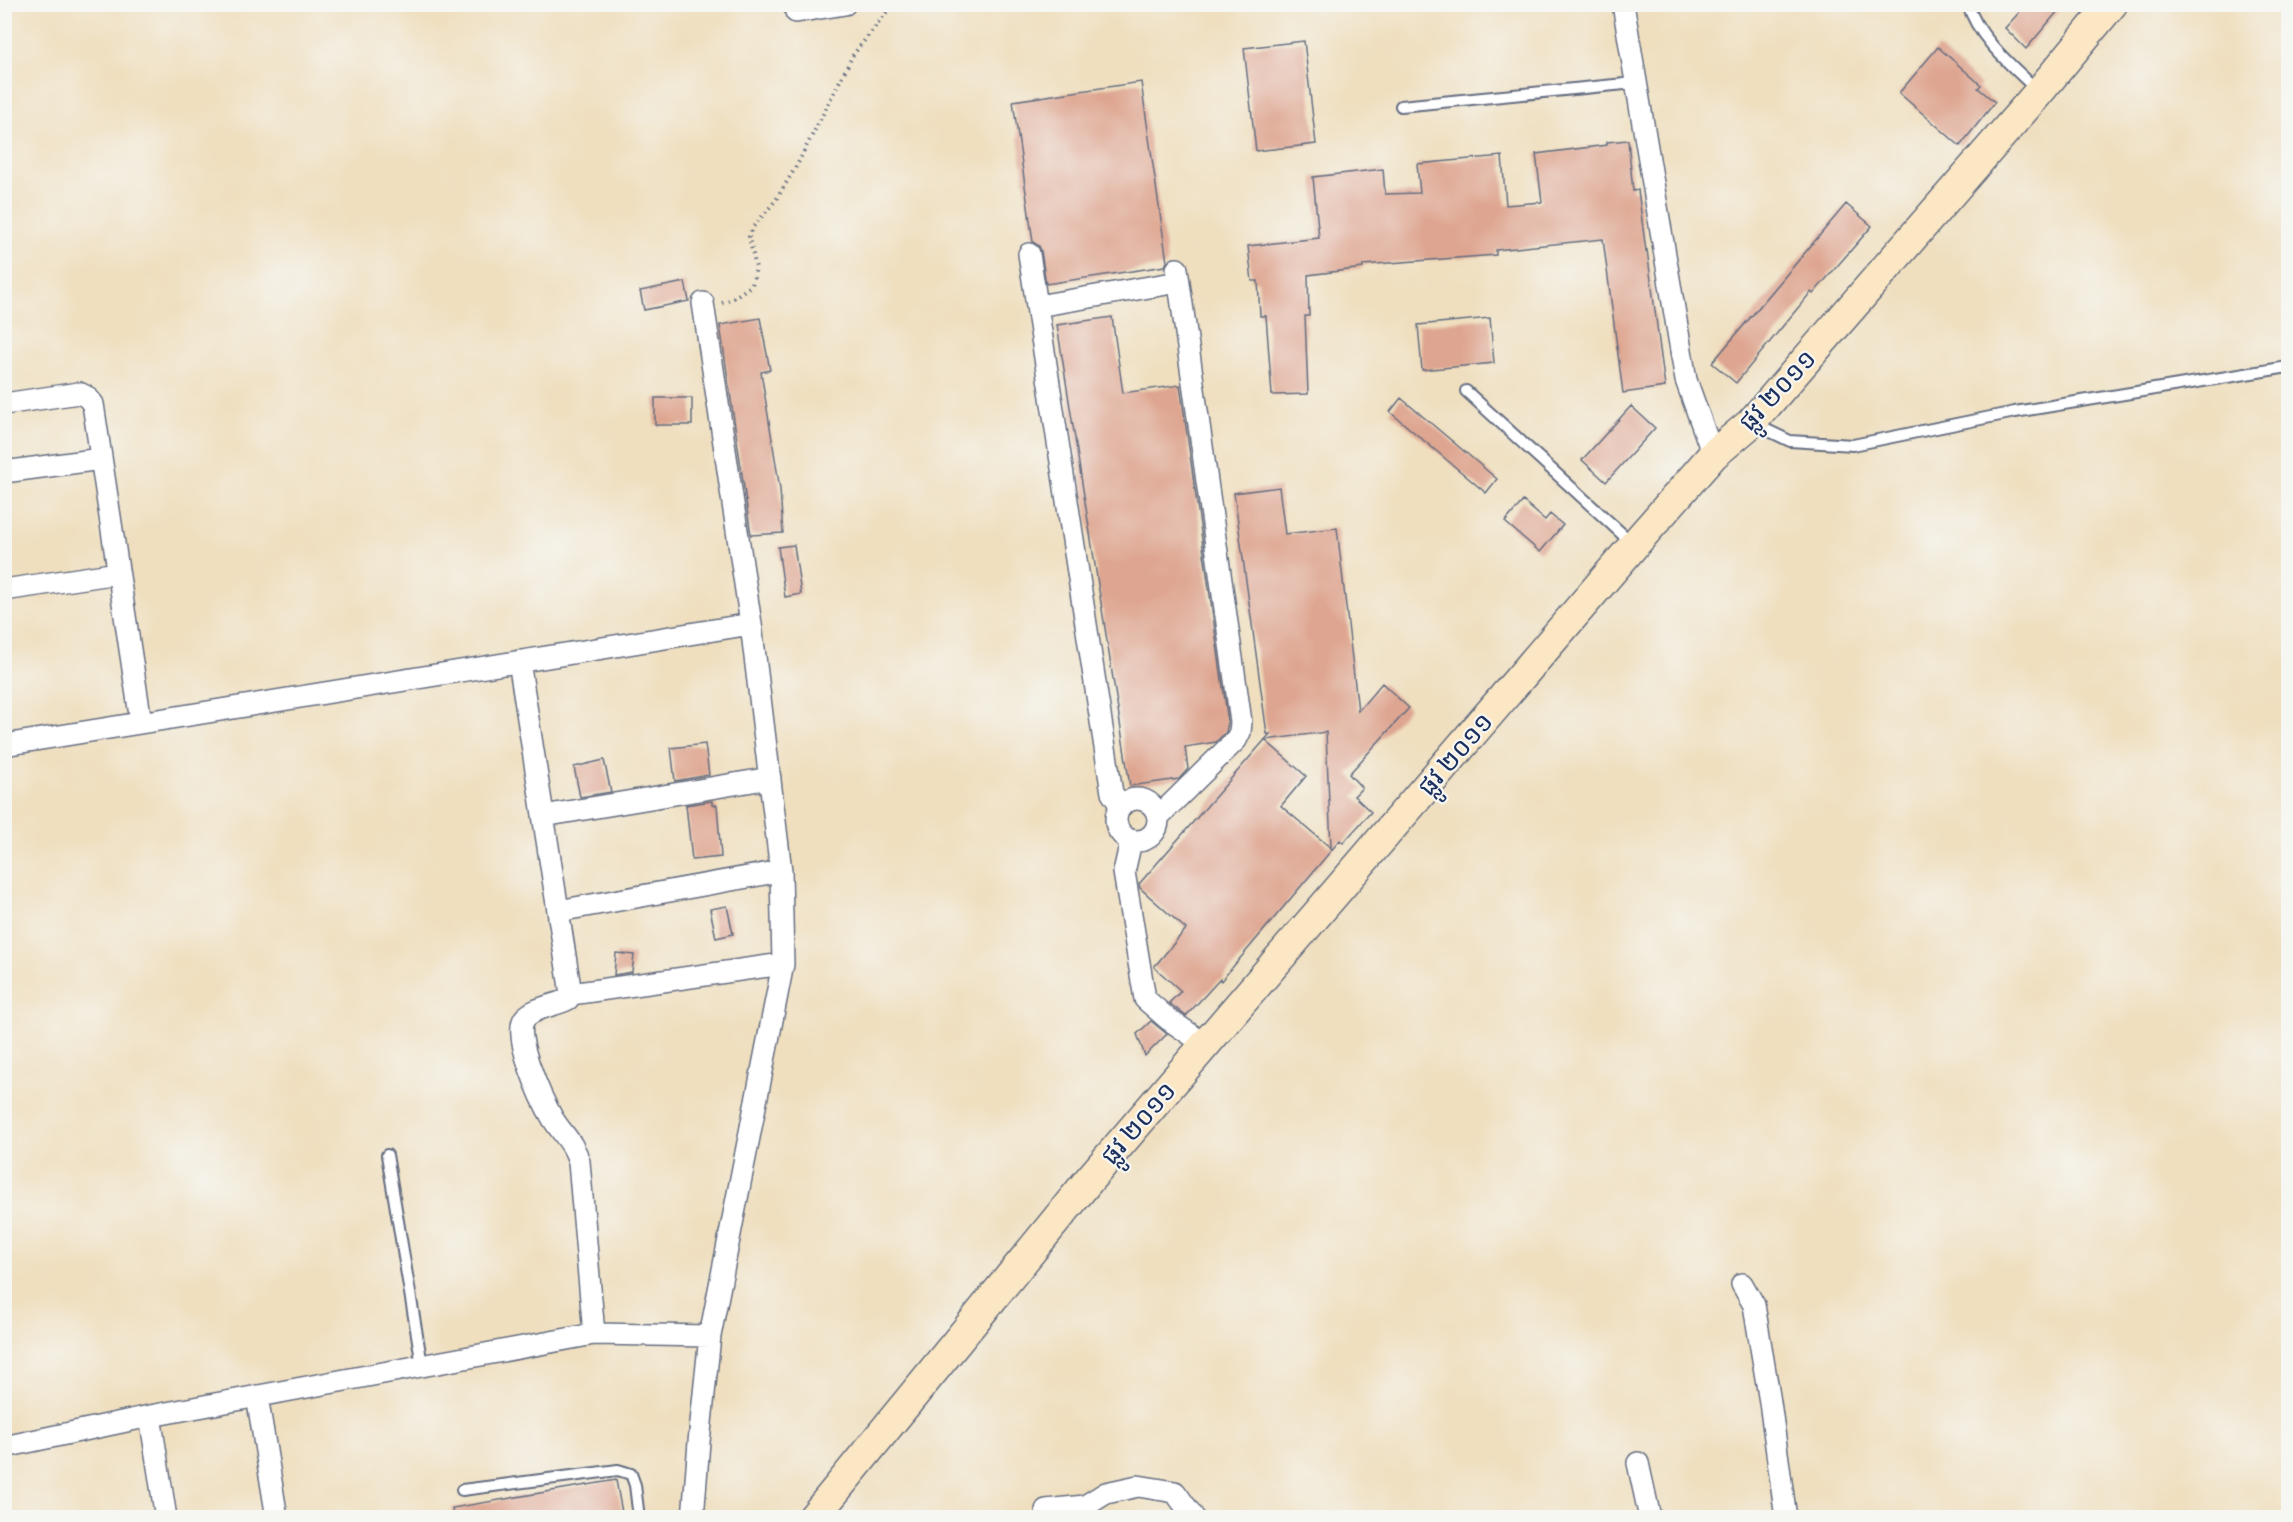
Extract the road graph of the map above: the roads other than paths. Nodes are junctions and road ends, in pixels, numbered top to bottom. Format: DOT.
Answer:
graph roads {
  1 [pos="845,4"];
  2 [pos="1623,4"];
  3 [pos="1968,4"];
  4 [pos="2112,4"];
  5 [pos="796,12"];
  6 [pos="1635,83"];
  7 [pos="2039,92"];
  8 [pos="1401,106"];
  9 [pos="1029,254"];
  10 [pos="704,306"];
  11 [pos="1037,306"];
  12 [pos="2289,367"];
  13 [pos="1466,391"];
  14 [pos="4,404"];
  15 [pos="1751,423"];
  16 [pos="1713,455"];
  17 [pos="101,459"];
  18 [pos="4,472"];
  19 [pos="1634,545"];
  20 [pos="118,573"];
  21 [pos="4,590"];
  22 [pos="751,624"];
  23 [pos="519,661"];
  24 [pos="141,722"];
  25 [pos="4,745"];
  26 [pos="770,778"];
  27 [pos="1121,806"];
  28 [pos="543,816"];
  29 [pos="1158,817"];
  30 [pos="1131,840"];
  31 [pos="782,871"];
  32 [pos="558,910"];
  33 [pos="783,964"];
  34 [pos="571,994"];
  35 [pos="1206,1045"];
  36 [pos="387,1155"];
  37 [pos="1742,1284"];
  38 [pos="594,1334"];
  39 [pos="710,1336"];
  40 [pos="422,1365"];
  41 [pos="257,1396"];
  42 [pos="150,1416"];
  43 [pos="4,1447"];
  44 [pos="1638,1463"];
  45 [pos="462,1490"];
  46 [pos="1047,1510"];
  47 [pos="166,1518"];
  48 [pos="277,1518"];
  49 [pos="639,1518"];
  50 [pos="693,1518"];
  51 [pos="813,1518"];
  52 [pos="1194,1518"];
  53 [pos="1650,1518"];
  54 [pos="1786,1518"];
  1 -- 5 [label="street"];
  2 -- 6 [label="street"];
  3 -- 7 [label="lane"];
  4 -- 7 [label="main road, ផ្លូវ ២០១១"];
  6 -- 8 [label="lane"];
  6 -- 16 [label="street"];
  7 -- 15 [label="main road, ផ្លូវ ២០១១"];
  9 -- 11 [label="street"];
  10 -- 22 [label="street"];
  11 -- 27 [label="street"];
  11 -- 29 [label="street"];
  12 -- 15 [label="lane"];
  13 -- 19 [label="lane"];
  14 -- 17 [label="street"];
  15 -- 16 [label="main road, ផ្លូវ ២០១១"];
  16 -- 19 [label="main road, ផ្លូវ ២០១១"];
  17 -- 18 [label="street"];
  17 -- 20 [label="street"];
  19 -- 35 [label="main road, ផ្លូវ ២០១១"];
  20 -- 21 [label="street"];
  20 -- 24 [label="street"];
  22 -- 23 [label="street"];
  22 -- 26 [label="street"];
  23 -- 24 [label="street"];
  23 -- 28 [label="street"];
  24 -- 25 [label="street"];
  26 -- 28 [label="street"];
  26 -- 31 [label="street"];
  27 -- 29 [label="street"];
  27 -- 30 [label="street"];
  28 -- 32 [label="street"];
  29 -- 30 [label="street"];
  30 -- 35 [label="street"];
  31 -- 32 [label="street"];
  31 -- 33 [label="street"];
  32 -- 34 [label="street"];
  33 -- 34 [label="street"];
  33 -- 39 [label="street"];
  34 -- 38 [label="street"];
  35 -- 51 [label="main road, ផ្លូវ ២០១១"];
  36 -- 40 [label="lane"];
  37 -- 54 [label="street"];
  38 -- 39 [label="street"];
  38 -- 40 [label="street"];
  39 -- 50 [label="street"];
  40 -- 41 [label="street"];
  41 -- 42 [label="street"];
  41 -- 48 [label="street"];
  42 -- 43 [label="street"];
  42 -- 47 [label="street"];
  44 -- 53 [label="street"];
  45 -- 49 [label="lane"];
  46 -- 52 [label="street"];
}
